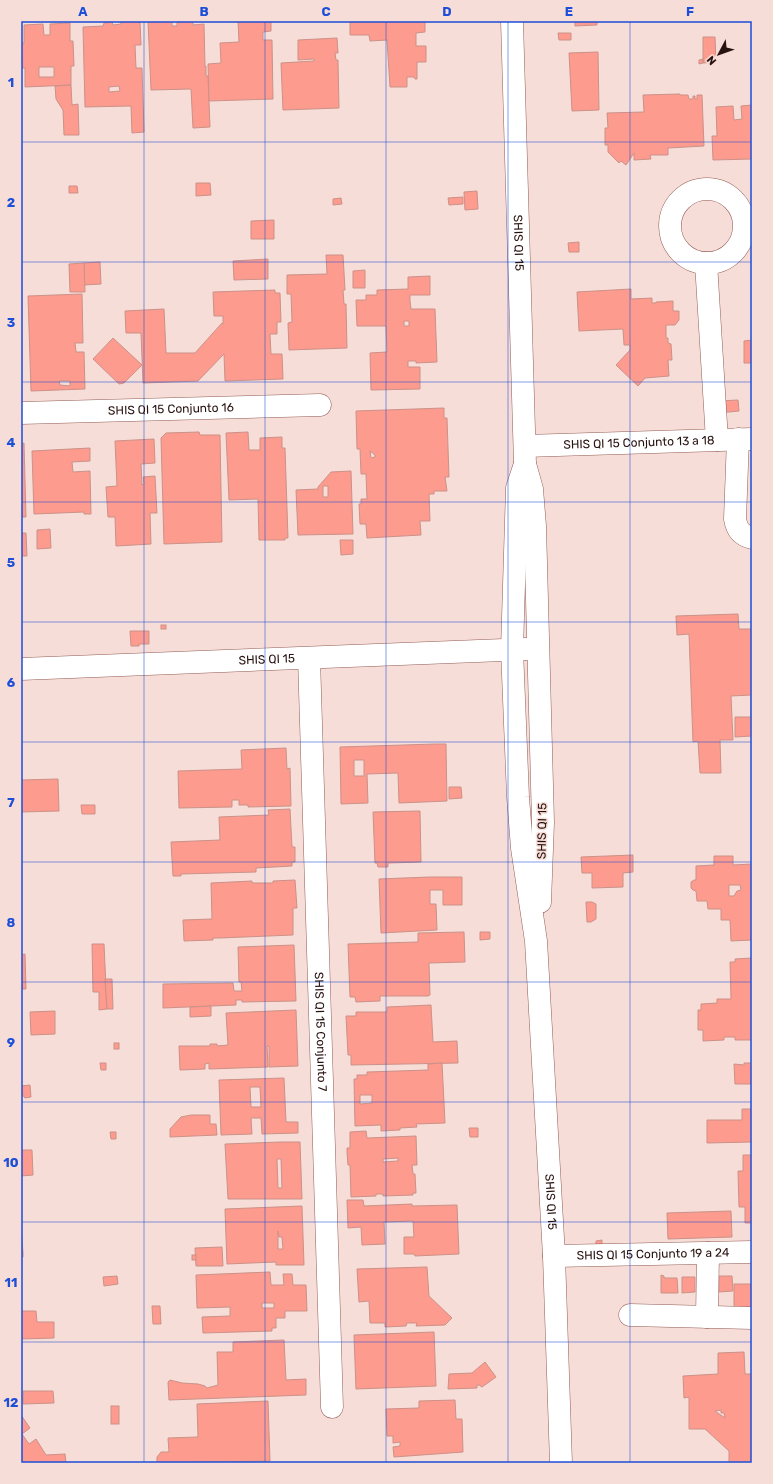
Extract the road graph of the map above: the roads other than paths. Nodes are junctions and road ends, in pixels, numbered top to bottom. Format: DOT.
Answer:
graph roads {
  1 [pos="512,21"];
  2 [pos="706,264"];
  3 [pos="320,405"];
  4 [pos="21,413"];
  5 [pos="745,439"];
  6 [pos="717,440"];
  7 [pos="525,455"];
  8 [pos="752,538"];
  9 [pos="538,649"];
  10 [pos="512,650"];
  11 [pos="309,658"];
  12 [pos="21,669"];
  13 [pos="536,941"];
  14 [pos="752,1252"];
  15 [pos="708,1253"];
  16 [pos="554,1256"];
  17 [pos="630,1315"];
  18 [pos="707,1317"];
  19 [pos="752,1318"];
  20 [pos="332,1407"];
  21 [pos="561,1463"];
  1 -- 7 [label="street, SHIS QI 15"];
  2 -- 6 [label="street"];
  3 -- 4 [label="street, SHIS QI 15 Conjunto 16"];
  5 -- 6 [label="street, SHIS QI 15 Conjunto 13 a 18"];
  5 -- 8 [label="street"];
  6 -- 7 [label="street, SHIS QI 15 Conjunto 13 a 18"];
  7 -- 9 [label="street, SHIS QI 15"];
  7 -- 10 [label="street, SHIS QI 15"];
  9 -- 10 [label="street, SHIS QI 15"];
  9 -- 13 [label="street, SHIS QI 15"];
  10 -- 11 [label="street, SHIS QI 15"];
  10 -- 13 [label="street, SHIS QI 15"];
  11 -- 12 [label="street, SHIS QI 15"];
  11 -- 20 [label="street, SHIS QI 15 Conjunto 7"];
  13 -- 16 [label="street, SHIS QI 15"];
  14 -- 15 [label="street, SHIS QI 15 Conjunto 19 a 24"];
  15 -- 16 [label="street, SHIS QI 15 Conjunto 19 a 24"];
  15 -- 18 [label="street"];
  16 -- 21 [label="street, SHIS QI 15"];
  17 -- 18 [label="street"];
  18 -- 19 [label="street"];
}
